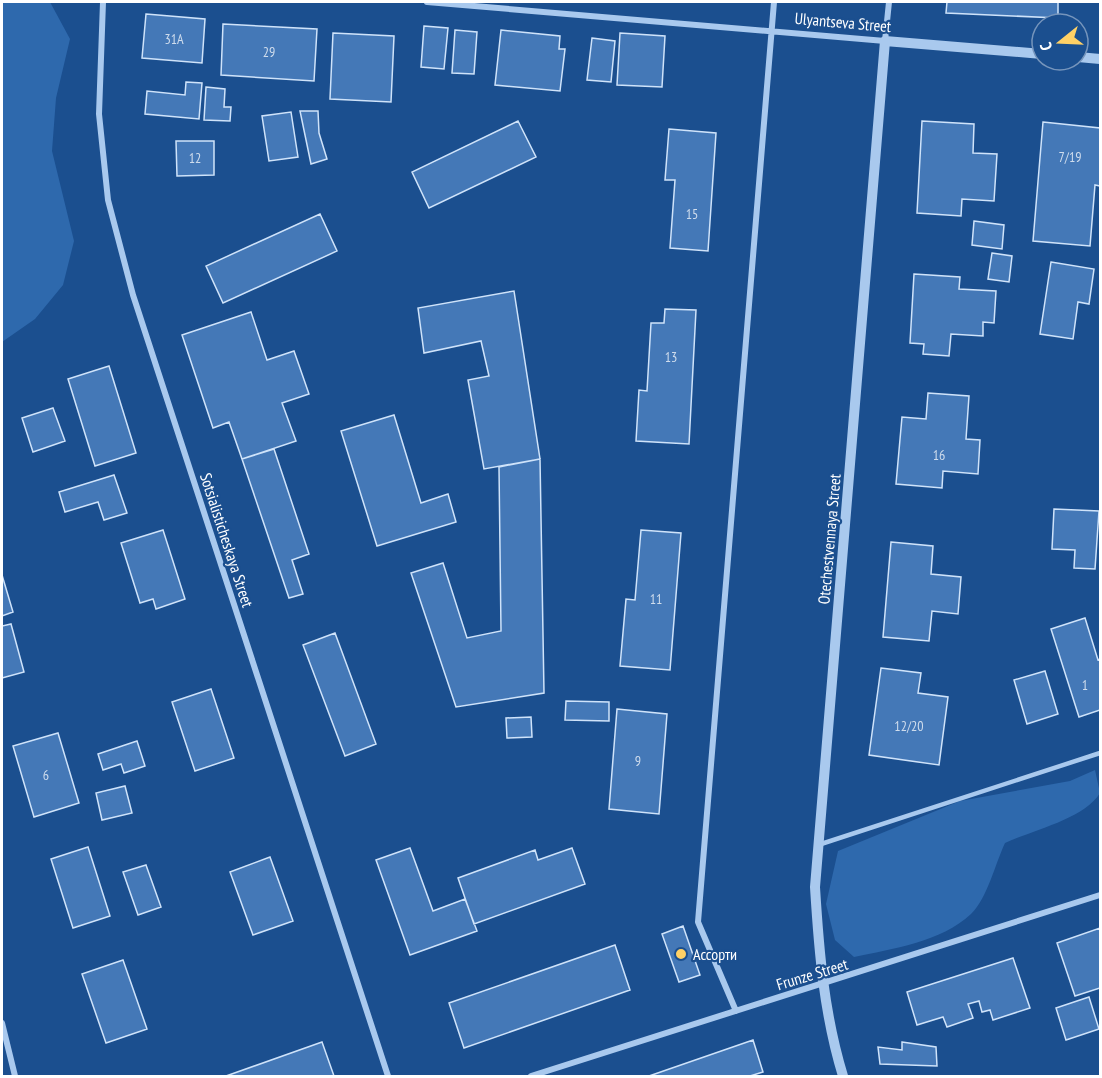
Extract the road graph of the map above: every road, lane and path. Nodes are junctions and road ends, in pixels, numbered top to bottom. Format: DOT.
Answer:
graph roads {
  1 [pos="103,2"];
  2 [pos="427,2"];
  3 [pos="449,2"];
  4 [pos="774,2"];
  5 [pos="889,2"];
  6 [pos="772,31"];
  7 [pos="885,41"];
  8 [pos="1030,53"];
  9 [pos="1101,753"];
  10 [pos="818,845"];
  11 [pos="1101,895"];
  12 [pos="823,985"];
  13 [pos="736,1011"];
  14 [pos="2,1023"];
  15 [pos="15,1077"];
  16 [pos="388,1077"];
  17 [pos="531,1077"];
  18 [pos="843,1077"];
  1 -- 16 [label="street, Sotsialisticheskaya Street"];
  2 -- 3 [label="street, Ulyantseva Street"];
  3 -- 6 [label="street, Ulyantseva Street"];
  4 -- 6 [label="street"];
  5 -- 7 [label="street, Otechestvennaya Street"];
  6 -- 7 [label="street, Ulyantseva Street"];
  6 -- 13 [label="street"];
  7 -- 8 [label="street, Ulyantseva Street"];
  7 -- 10 [label="street, Otechestvennaya Street"];
  9 -- 10 [label="lane"];
  10 -- 12 [label="street, Otechestvennaya Street"];
  11 -- 12 [label="street, Frunze Street"];
  12 -- 13 [label="street, Frunze Street"];
  12 -- 18 [label="street, Otechestvennaya Street"];
  13 -- 17 [label="street, Frunze Street"];
  14 -- 15 [label="street"];
}
